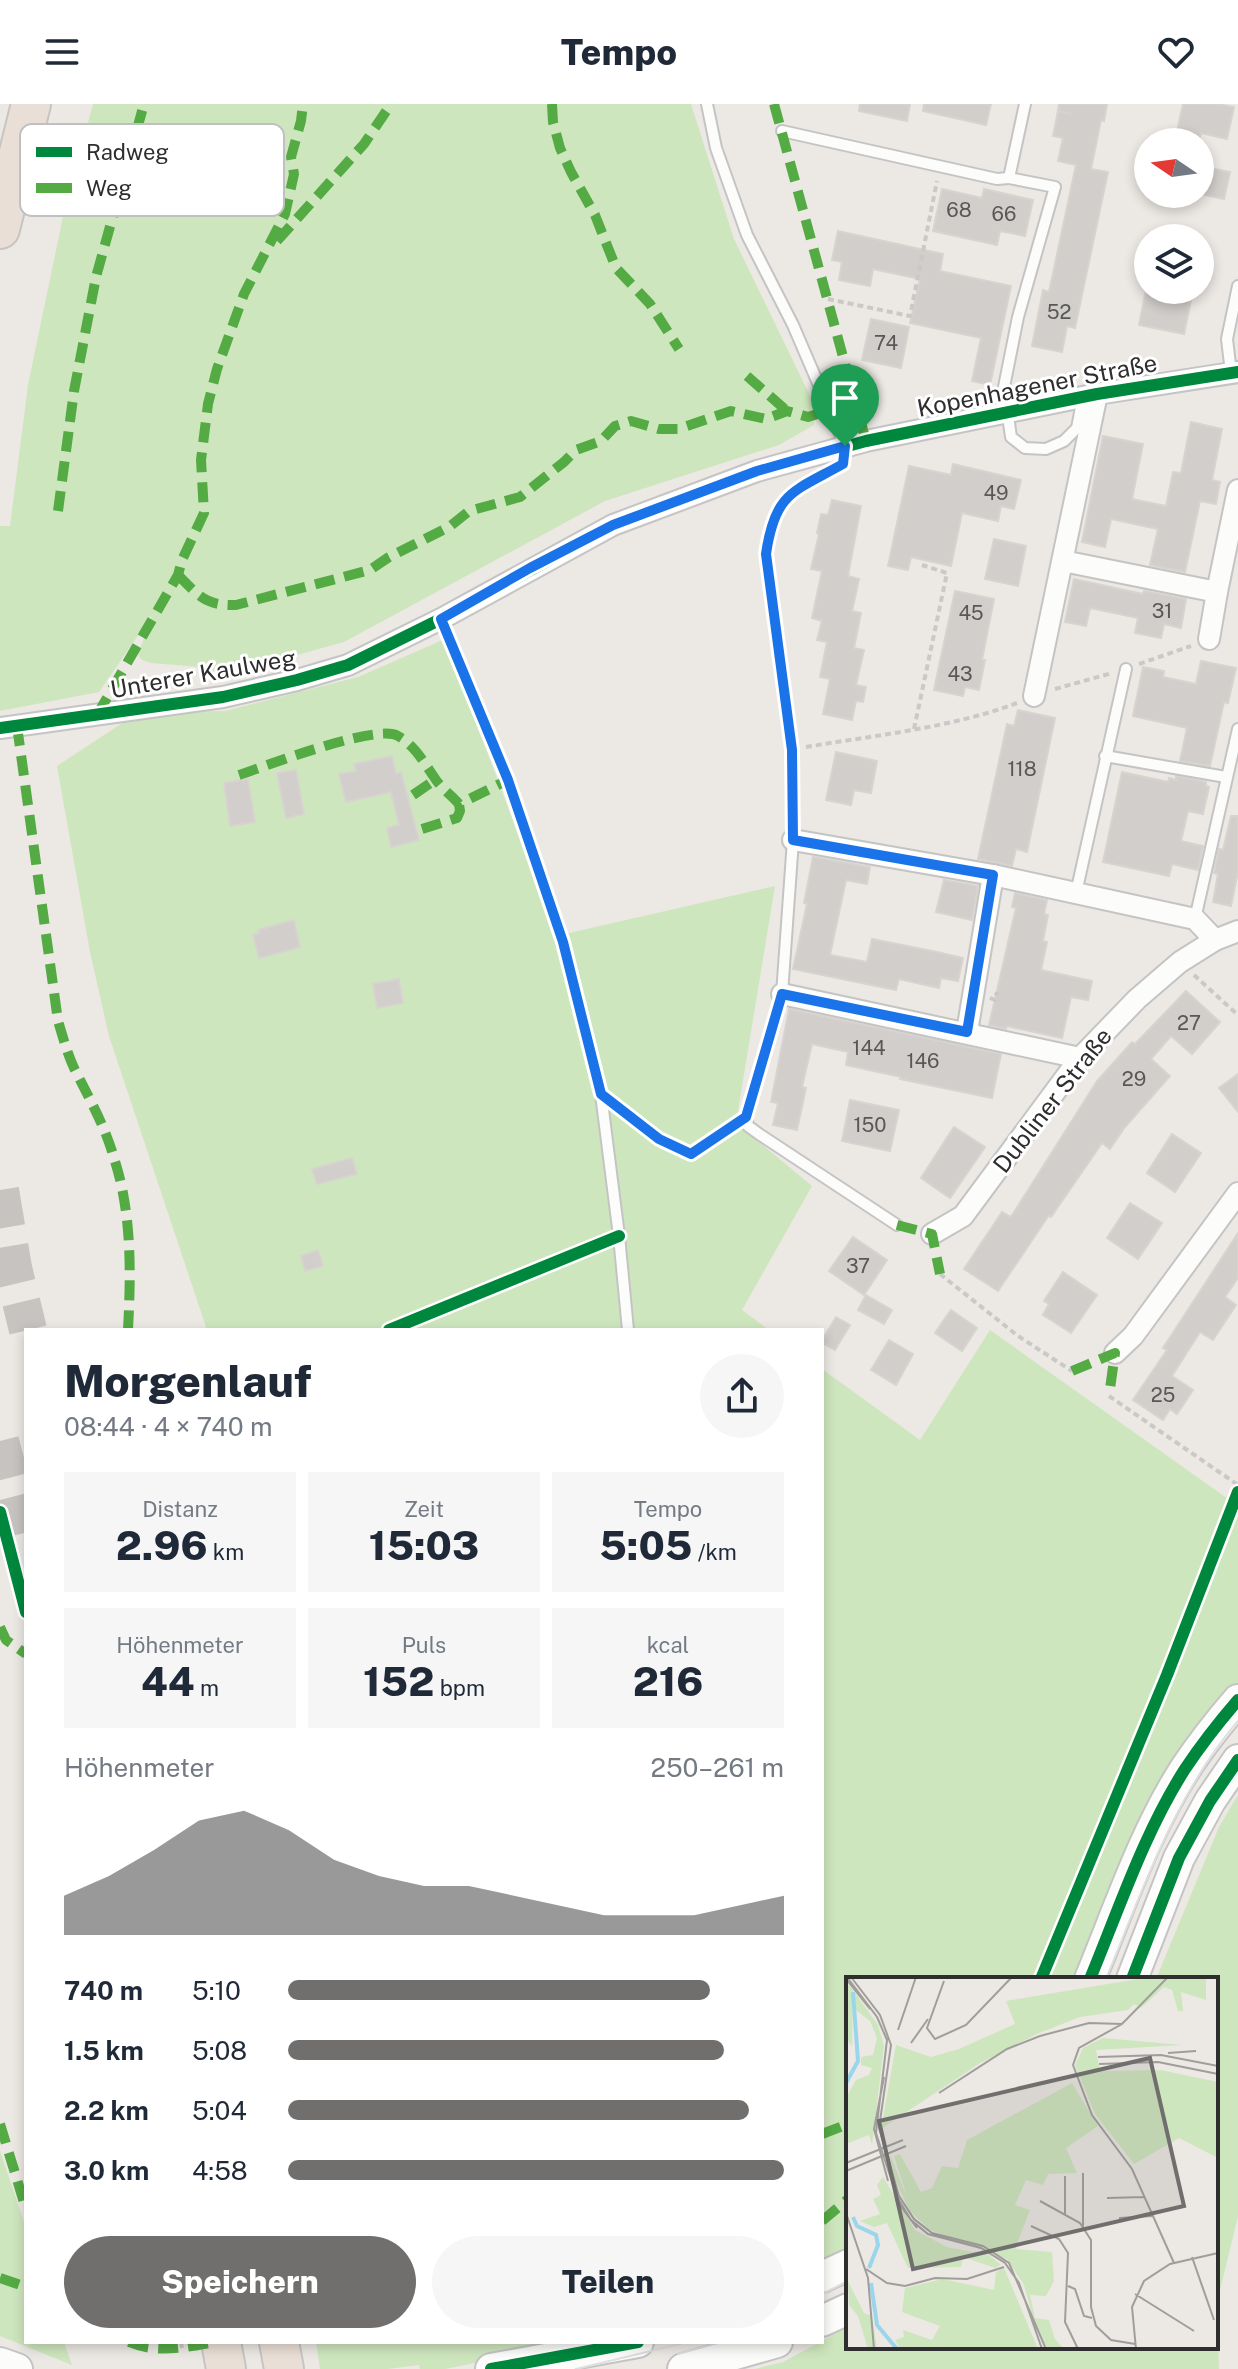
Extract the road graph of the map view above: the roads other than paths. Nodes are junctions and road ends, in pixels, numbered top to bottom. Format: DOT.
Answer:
graph roads {
  1 [pos="31,104"];
  2 [pos="707,104"];
  3 [pos="1025,104"];
  4 [pos="26,124"];
  5 [pos="782,131"];
  6 [pos="20,148"];
  7 [pos="1009,178"];
  8 [pos="0,229"];
  9 [pos="1238,286"];
  10 [pos="1234,372"];
  11 [pos="1090,396"];
  12 [pos="1006,414"];
  13 [pos="845,446"];
  14 [pos="1238,490"];
  15 [pos="1063,561"];
  16 [pos="1217,592"];
  17 [pos="441,619"];
  18 [pos="1209,639"];
  19 [pos="1126,669"];
  20 [pos="1034,696"];
  21 [pos="0,728"];
  22 [pos="1238,729"];
  23 [pos="1105,756"];
  24 [pos="1226,777"];
  25 [pos="793,840"];
  26 [pos="993,875"];
  27 [pos="1076,893"];
  28 [pos="1195,919"];
  29 [pos="1238,931"];
  30 [pos="1215,940"];
  31 [pos="782,994"];
  32 [pos="967,1032"];
  33 [pos="1080,1058"];
  34 [pos="601,1094"];
  35 [pos="691,1154"];
  36 [pos="1238,1193"];
  37 [pos="897,1225"];
  38 [pos="932,1234"];
  39 [pos="628,1328"];
  40 [pos="1115,1353"];
  41 [pos="1238,1700"];
  42 [pos="1238,1760"];
  43 [pos="1091,1977"];
  44 [pos="1133,1977"];
  45 [pos="846,2266"];
  46 [pos="824,2276"];
  47 [pos="846,2310"];
  48 [pos="824,2320"];
  49 [pos="221,2344"];
  50 [pos="279,2344"];
  51 [pos="627,2344"];
  52 [pos="770,2344"];
  53 [pos="0,2363"];
  54 [pos="17,2369"];
  55 [pos="226,2369"];
  56 [pos="284,2369"];
  57 [pos="491,2369"];
  58 [pos="683,2369"];
  1 -- 4 [label="highway"];
  2 -- 13 [label="lane"];
  3 -- 7 [label="lane"];
  5 -- 7 [label="lane, Kopenhagener Straße"];
  6 -- 8 [label="highway"];
  7 -- 12 [label="lane, Kopenhagener Straße"];
  9 -- 10 [label="lane, Kopenhagener Straße"];
  10 -- 11 [label="street, Kopenhagener Straße"];
  11 -- 12 [label="street, Kopenhagener Straße"];
  11 -- 12 [label="lane"];
  11 -- 15 [label="street"];
  12 -- 13 [label="street, Kopenhagener Straße"];
  13 -- 17 [label="street, Unterer Kaulweg"];
  13 -- 25 [label="lane"];
  14 -- 16 [label="street"];
  15 -- 16 [label="street"];
  15 -- 20 [label="street"];
  16 -- 18 [label="street"];
  17 -- 21 [label="street, Unterer Kaulweg"];
  17 -- 34 [label="lane"];
  19 -- 23 [label="lane"];
  22 -- 24 [label="lane"];
  23 -- 24 [label="lane"];
  23 -- 27 [label="lane"];
  24 -- 28 [label="lane"];
  25 -- 26 [label="street"];
  25 -- 31 [label="lane"];
  26 -- 27 [label="street"];
  26 -- 32 [label="street"];
  27 -- 28 [label="street"];
  28 -- 30 [label="street"];
  29 -- 30 [label="street, Dubliner Straße"];
  30 -- 33 [label="street, Dubliner Straße"];
  31 -- 32 [label="street"];
  31 -- 37 [label="lane"];
  32 -- 33 [label="street"];
  33 -- 38 [label="street, Dubliner Straße"];
  34 -- 35 [label="lane"];
  34 -- 39 [label="lane"];
  36 -- 40 [label="street"];
  41 -- 43 [label="main road"];
  42 -- 44 [label="main road"];
  45 -- 46 [label="main road"];
  47 -- 48 [label="main road"];
  49 -- 55 [label="highway"];
  50 -- 56 [label="highway"];
  51 -- 57 [label="main road"];
  52 -- 58 [label="main road"];
  53 -- 54 [label="main road"];
}
